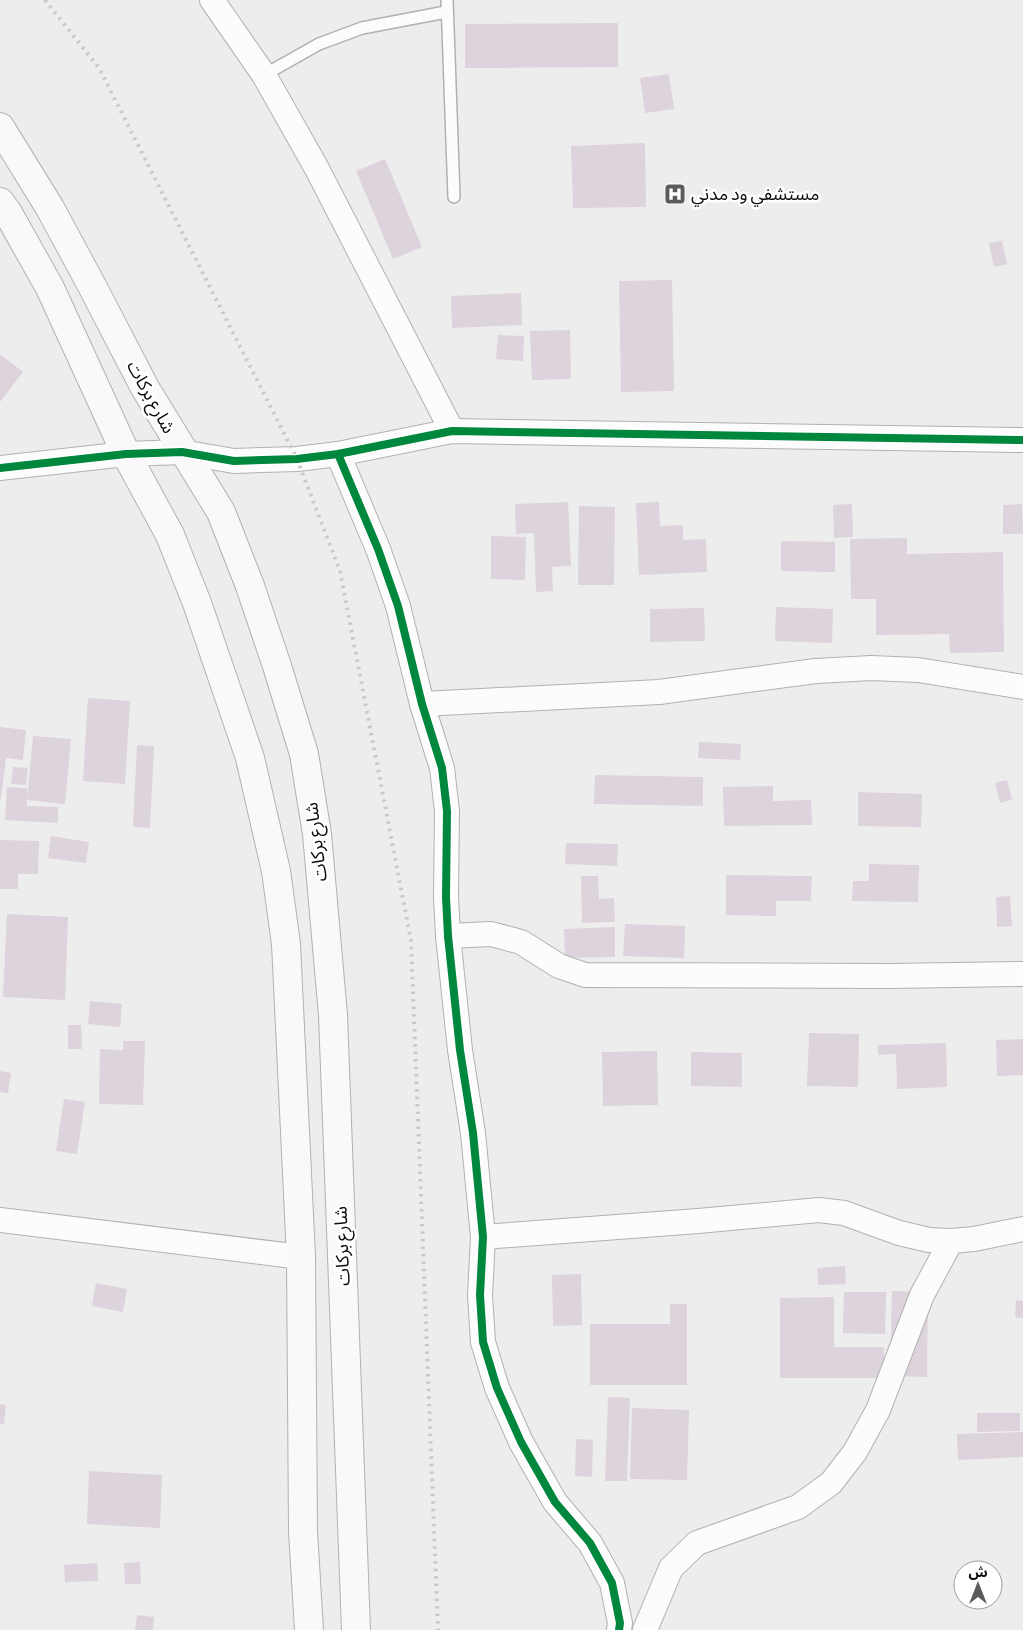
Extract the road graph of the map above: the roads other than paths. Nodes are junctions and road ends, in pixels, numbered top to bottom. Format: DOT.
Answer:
graph roads {
  1 [pos="212,0"];
  2 [pos="447,6"];
  3 [pos="264,75"];
  4 [pos="0,127"];
  5 [pos="454,196"];
  6 [pos="0,202"];
  7 [pos="452,431"];
  8 [pos="1023,440"];
  9 [pos="182,452"];
  10 [pos="126,454"];
  11 [pos="338,454"];
  12 [pos="0,468"];
  13 [pos="1023,687"];
  14 [pos="422,704"];
  15 [pos="448,936"];
  16 [pos="1023,974"];
  17 [pos="0,1220"];
  18 [pos="1023,1229"];
  19 [pos="484,1237"];
  20 [pos="951,1241"];
  21 [pos="301,1257"];
  22 [pos="309,1630"];
  23 [pos="356,1630"];
  24 [pos="619,1630"];
  25 [pos="645,1630"];
  1 -- 3 [label="street"];
  2 -- 3 [label="lane"];
  2 -- 5 [label="lane"];
  3 -- 7 [label="street"];
  4 -- 9 [label="main road, شارع بركات"];
  6 -- 10 [label="main road"];
  7 -- 8 [label="street"];
  7 -- 11 [label="street"];
  9 -- 10 [label="street"];
  9 -- 11 [label="street"];
  9 -- 23 [label="main road, شارع بركات"];
  10 -- 12 [label="street"];
  10 -- 21 [label="main road"];
  11 -- 14 [label="street"];
  13 -- 14 [label="street"];
  14 -- 15 [label="street"];
  15 -- 16 [label="street"];
  15 -- 19 [label="street"];
  17 -- 21 [label="street"];
  18 -- 20 [label="street"];
  19 -- 20 [label="street"];
  19 -- 24 [label="street"];
  20 -- 25 [label="street"];
  21 -- 22 [label="main road"];
}
